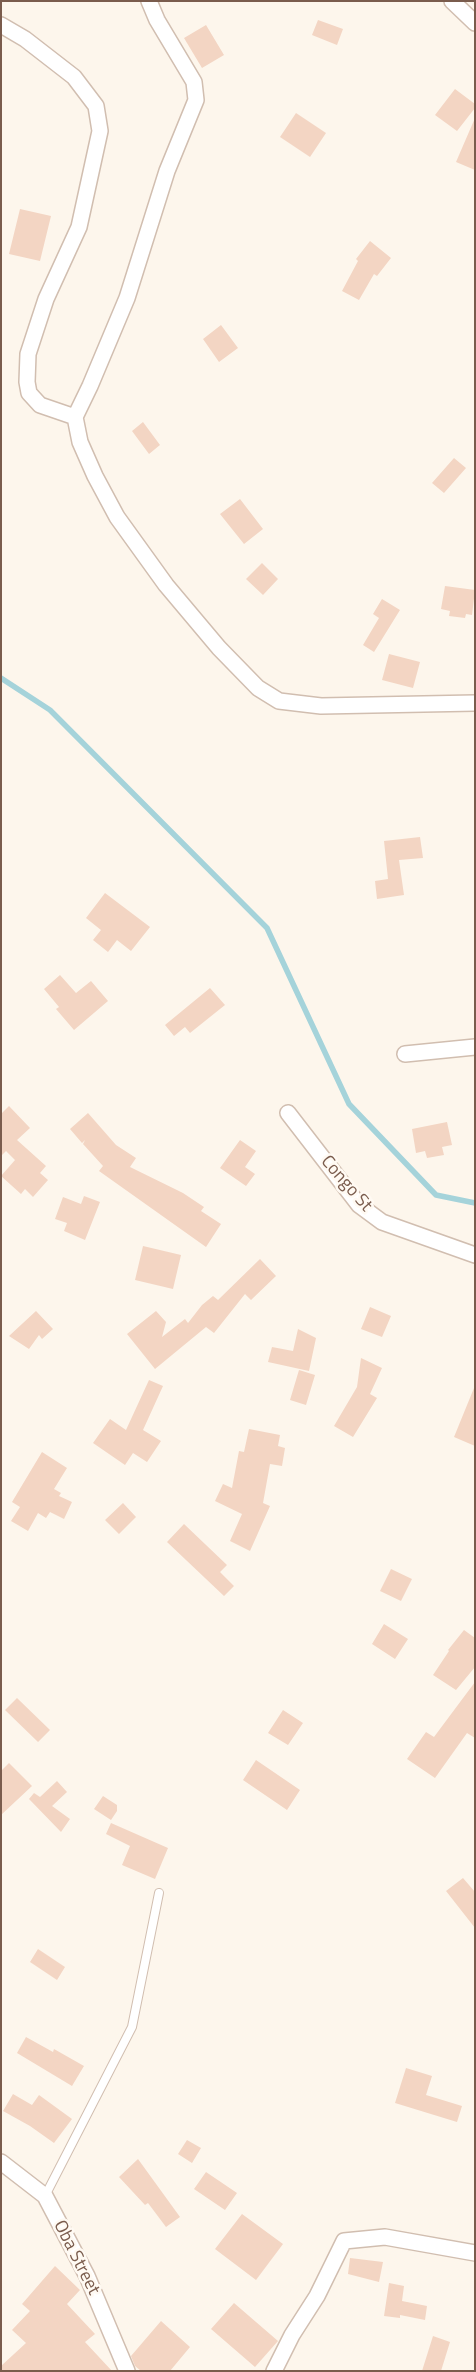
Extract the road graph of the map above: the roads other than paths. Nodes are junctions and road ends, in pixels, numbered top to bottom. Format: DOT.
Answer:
graph roads {
  1 [pos="149,1"];
  2 [pos="452,1"];
  3 [pos="475,23"];
  4 [pos="1,26"];
  5 [pos="75,417"];
  6 [pos="475,703"];
  7 [pos="475,1047"];
  8 [pos="405,1054"];
  9 [pos="288,1113"];
  10 [pos="475,1255"];
  11 [pos="159,1893"];
  12 [pos="1,2162"];
  13 [pos="45,2196"];
  14 [pos="475,2253"];
  15 [pos="123,2368"];
  16 [pos="274,2371"];
  1 -- 5 [label="street"];
  2 -- 3 [label="street"];
  4 -- 5 [label="street"];
  5 -- 6 [label="street"];
  7 -- 8 [label="street"];
  9 -- 10 [label="street, Congo St"];
  11 -- 13 [label="lane"];
  12 -- 13 [label="street, Oba Street"];
  13 -- 15 [label="street, Oba Street"];
  14 -- 16 [label="street"];
}
